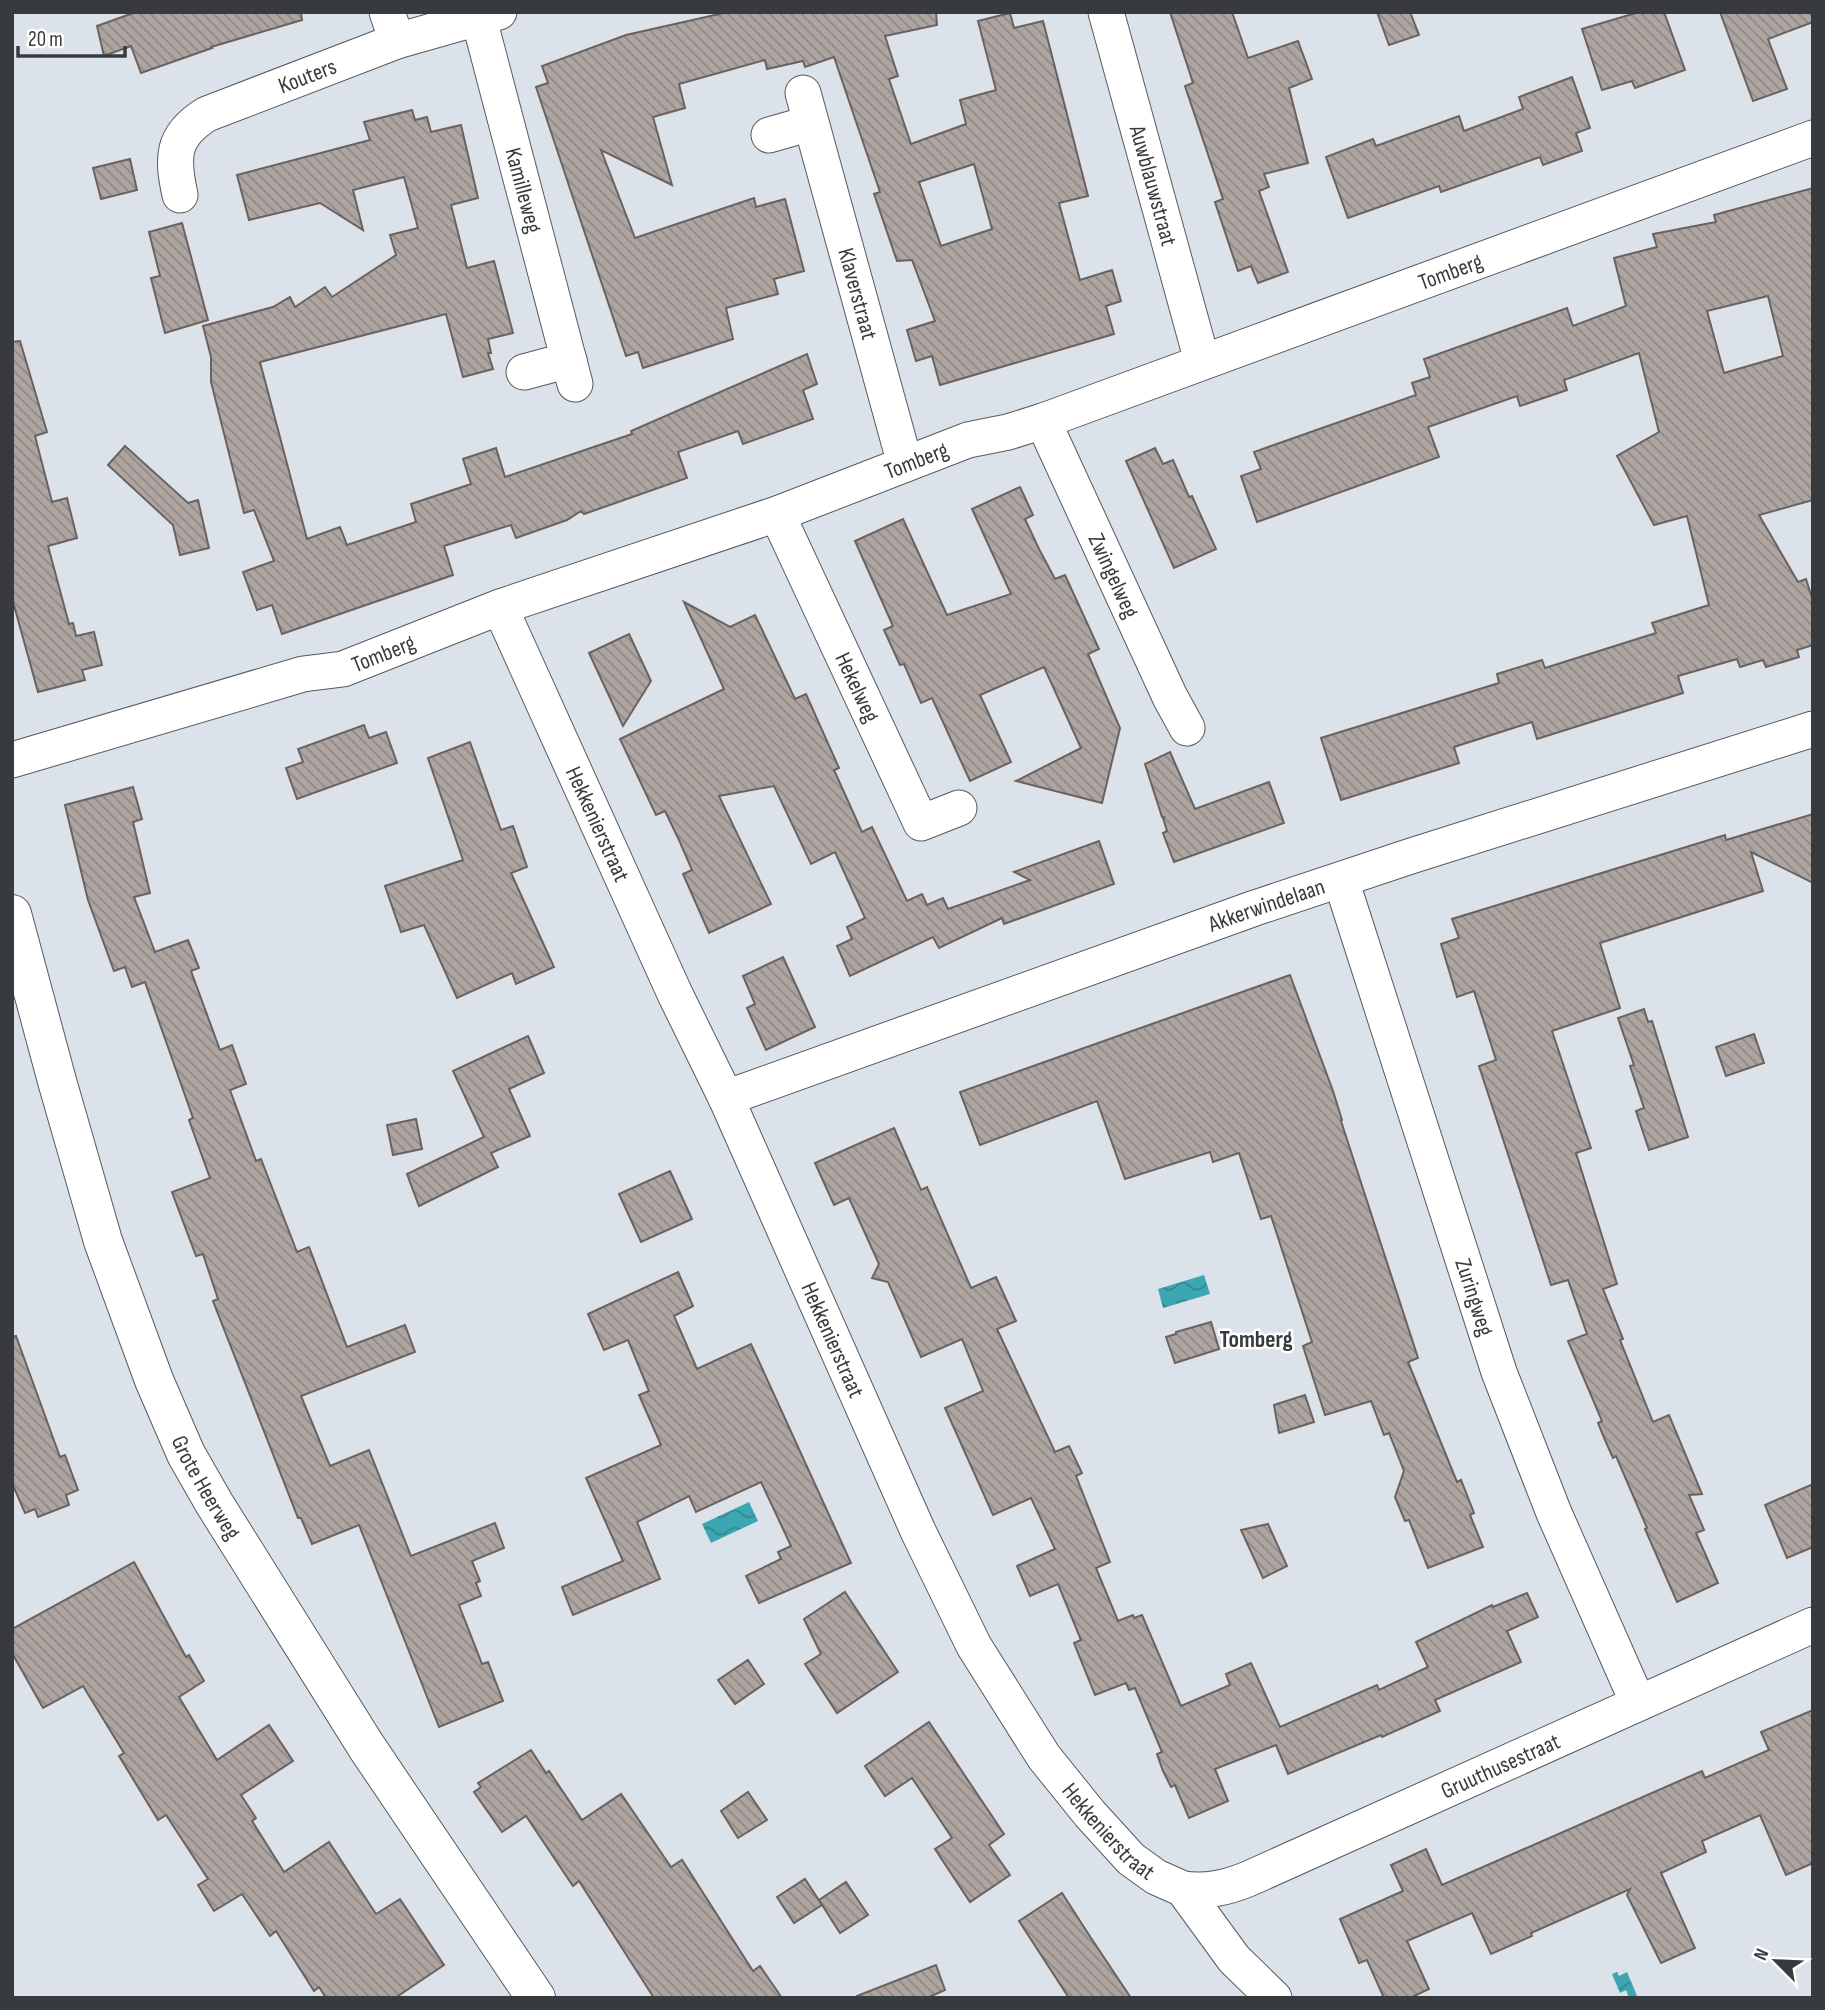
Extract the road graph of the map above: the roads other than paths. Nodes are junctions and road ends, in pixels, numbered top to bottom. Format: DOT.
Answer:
graph roads {
  1 [pos="1106,12"];
  2 [pos="489,16"];
  3 [pos="392,27"];
  4 [pos="769,135"];
  5 [pos="1813,138"];
  6 [pos="180,195"];
  7 [pos="1202,361"];
  8 [pos="524,372"];
  9 [pos="1043,421"];
  10 [pos="905,464"];
  11 [pos="776,514"];
  12 [pos="500,607"];
  13 [pos="1187,728"];
  14 [pos="1813,729"];
  15 [pos="12,760"];
  16 [pos="959,808"];
  17 [pos="1340,880"];
  18 [pos="12,915"];
  19 [pos="726,1098"];
  20 [pos="1813,1625"];
  21 [pos="1638,1703"];
  22 [pos="1183,1889"];
  23 [pos="536,1998"];
  24 [pos="1274,1998"];
  1 -- 7 [label="street, Auwblauwstraat"];
  2 -- 3 [label="street, Kouters"];
  2 -- 8 [label="street, Kamilleweg"];
  3 -- 6 [label="street, Kouters"];
  4 -- 10 [label="street, Klaverstraat"];
  5 -- 7 [label="street, Tomberg"];
  7 -- 9 [label="street, Tomberg"];
  9 -- 10 [label="street, Tomberg"];
  9 -- 13 [label="street, Zwingelweg"];
  10 -- 11 [label="street, Tomberg"];
  11 -- 12 [label="street, Tomberg"];
  11 -- 16 [label="street, Hekelweg"];
  12 -- 15 [label="street, Tomberg"];
  12 -- 19 [label="street, Hekkenierstraat"];
  14 -- 17 [label="street, Akkerwindelaan"];
  17 -- 19 [label="street, Akkerwindelaan"];
  17 -- 21 [label="street, Zuringweg"];
  18 -- 23 [label="street, Grote Heerweg"];
  19 -- 22 [label="street, Hekkenierstraat"];
  20 -- 21 [label="street, Gruuthusestraat"];
  21 -- 22 [label="street, Gruuthusestraat"];
  22 -- 24 [label="street, Hekkenierstraat"];
}
